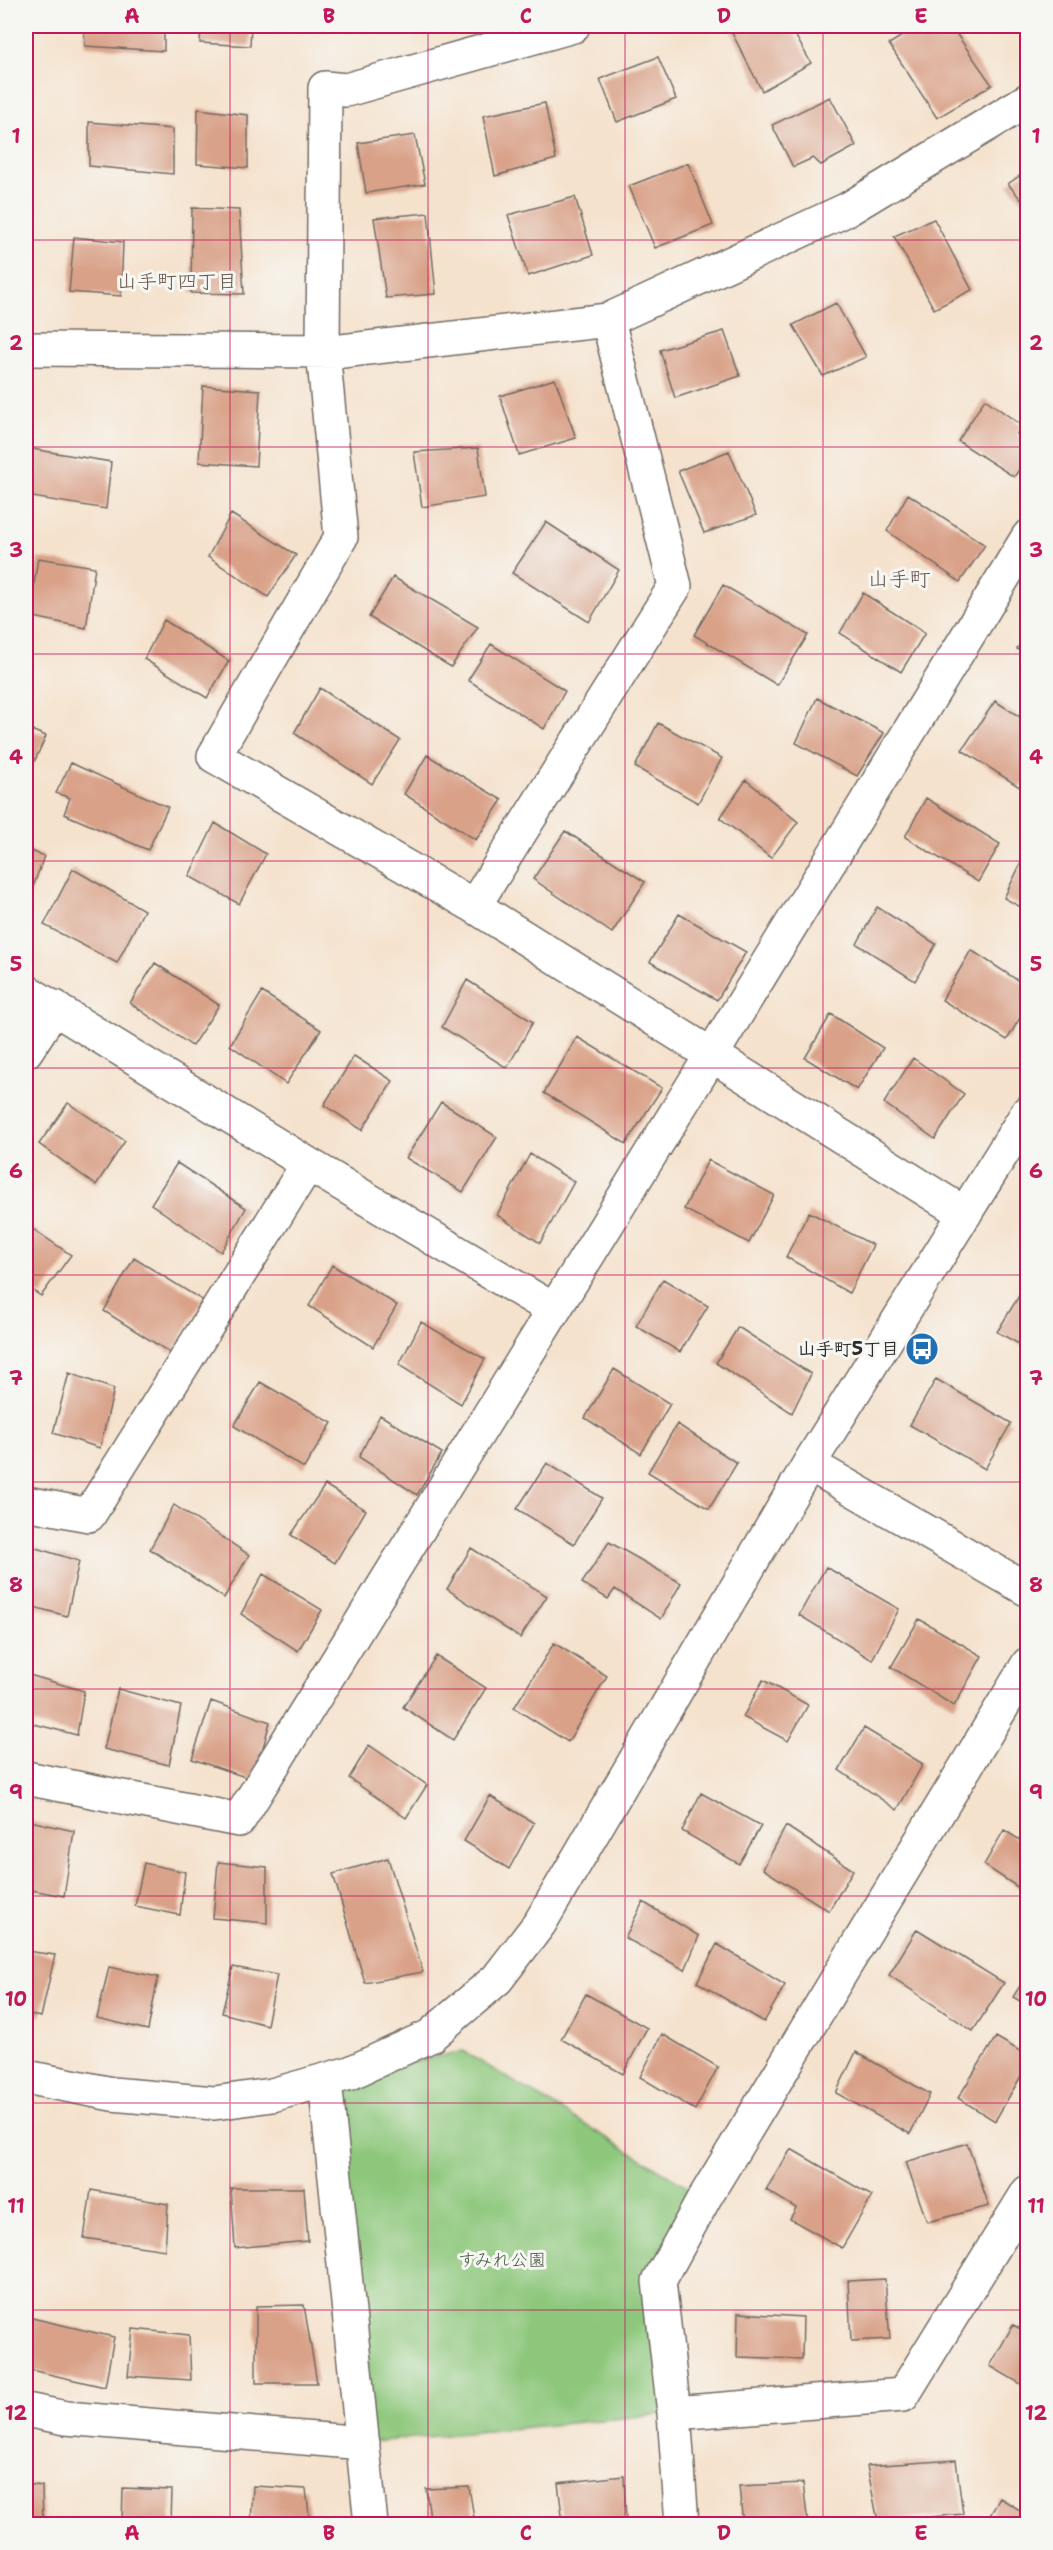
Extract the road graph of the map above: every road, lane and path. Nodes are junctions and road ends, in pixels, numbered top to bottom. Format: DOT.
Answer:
graph roads {
  1 [pos="573,26"];
  2 [pos="1028,100"];
  3 [pos="608,320"];
  4 [pos="26,350"];
  5 [pos="323,351"];
  6 [pos="1028,537"];
  7 [pos="474,906"];
  8 [pos="26,991"];
  9 [pos="55,1007"];
  10 [pos="26,1051"];
  11 [pos="711,1056"];
  12 [pos="1028,1112"];
  13 [pos="308,1164"];
  14 [pos="965,1214"];
  15 [pos="554,1310"];
  16 [pos="809,1464"];
  17 [pos="26,1503"];
  18 [pos="1028,1590"];
  19 [pos="1028,1664"];
  20 [pos="26,1778"];
  21 [pos="26,2077"];
  22 [pos="325,2080"];
  23 [pos="1028,2192"];
  24 [pos="26,2410"];
  25 [pos="674,2413"];
  26 [pos="363,2443"];
  27 [pos="371,2524"];
  28 [pos="682,2524"];
  1 -- 5 [label="street"];
  2 -- 3 [label="street"];
  3 -- 5 [label="street"];
  3 -- 7 [label="street"];
  4 -- 5 [label="street"];
  5 -- 7 [label="street"];
  6 -- 11 [label="street"];
  7 -- 11 [label="street"];
  8 -- 9 [label="street"];
  9 -- 10 [label="street"];
  9 -- 13 [label="street"];
  11 -- 14 [label="street"];
  11 -- 15 [label="street"];
  12 -- 14 [label="street"];
  13 -- 15 [label="street"];
  13 -- 17 [label="street"];
  14 -- 16 [label="street"];
  15 -- 20 [label="street"];
  16 -- 18 [label="street"];
  16 -- 22 [label="street"];
  19 -- 25 [label="street"];
  21 -- 22 [label="street"];
  22 -- 26 [label="street"];
  23 -- 25 [label="street"];
  24 -- 26 [label="street"];
  25 -- 28 [label="street"];
  26 -- 27 [label="street"];
}
